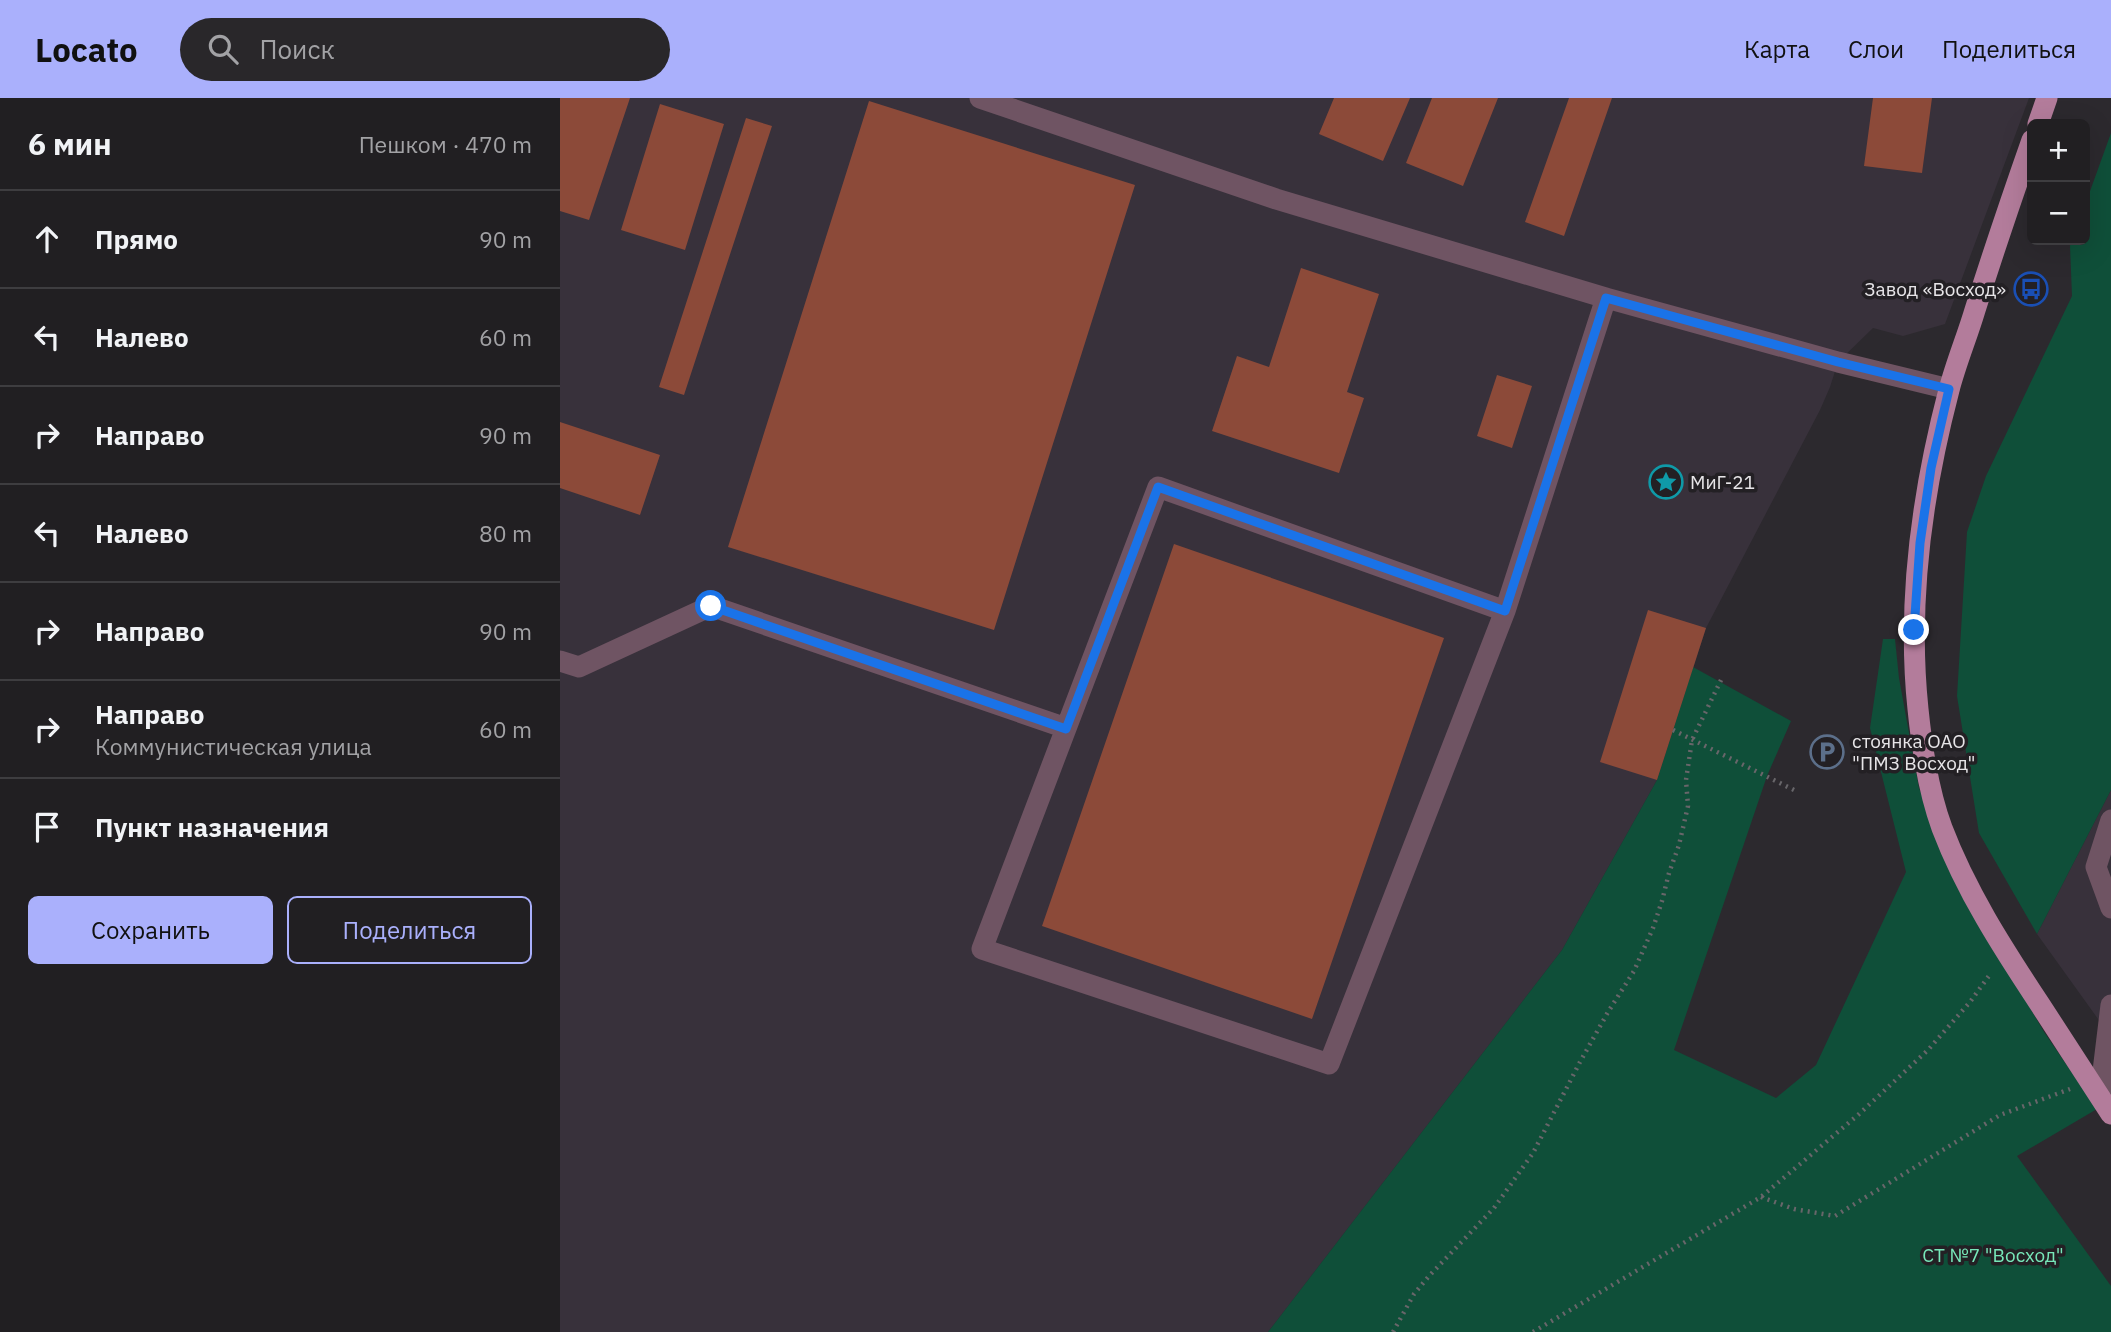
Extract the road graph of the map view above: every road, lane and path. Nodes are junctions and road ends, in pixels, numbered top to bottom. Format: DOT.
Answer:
graph roads {
  1 [pos="980,98"];
  2 [pos="2047,98"];
  3 [pos="2040,119"];
  4 [pos="2027,154"];
  5 [pos="1606,298"];
  6 [pos="1949,389"];
  7 [pos="1505,611"];
  8 [pos="560,661"];
  9 [pos="1721,680"];
  10 [pos="1066,729"];
  11 [pos="1673,730"];
  12 [pos="1692,740"];
  13 [pos="1798,792"];
  14 [pos="2111,820"];
  15 [pos="2111,908"];
  16 [pos="2002,946"];
  17 [pos="2111,1004"];
  18 [pos="2100,1097"];
  19 [pos="1761,1197"];
  20 [pos="1393,1332"];
  21 [pos="1533,1332"];
  1 -- 5 [label="lane"];
  2 -- 3 [label="main road"];
  4 -- 6 [label="main road"];
  5 -- 6 [label="lane"];
  5 -- 7 [label="lane"];
  6 -- 16 [label="main road"];
  7 -- 10 [label="lane"];
  7 -- 10 [label="lane"];
  8 -- 10 [label="lane"];
  9 -- 12 [label="path"];
  11 -- 12 [label="path"];
  12 -- 13 [label="path"];
  12 -- 20 [label="path"];
  14 -- 15 [label="lane"];
  16 -- 18 [label="main road"];
  16 -- 19 [label="path"];
  17 -- 18 [label="lane"];
  18 -- 19 [label="path"];
  19 -- 21 [label="path"];
}
